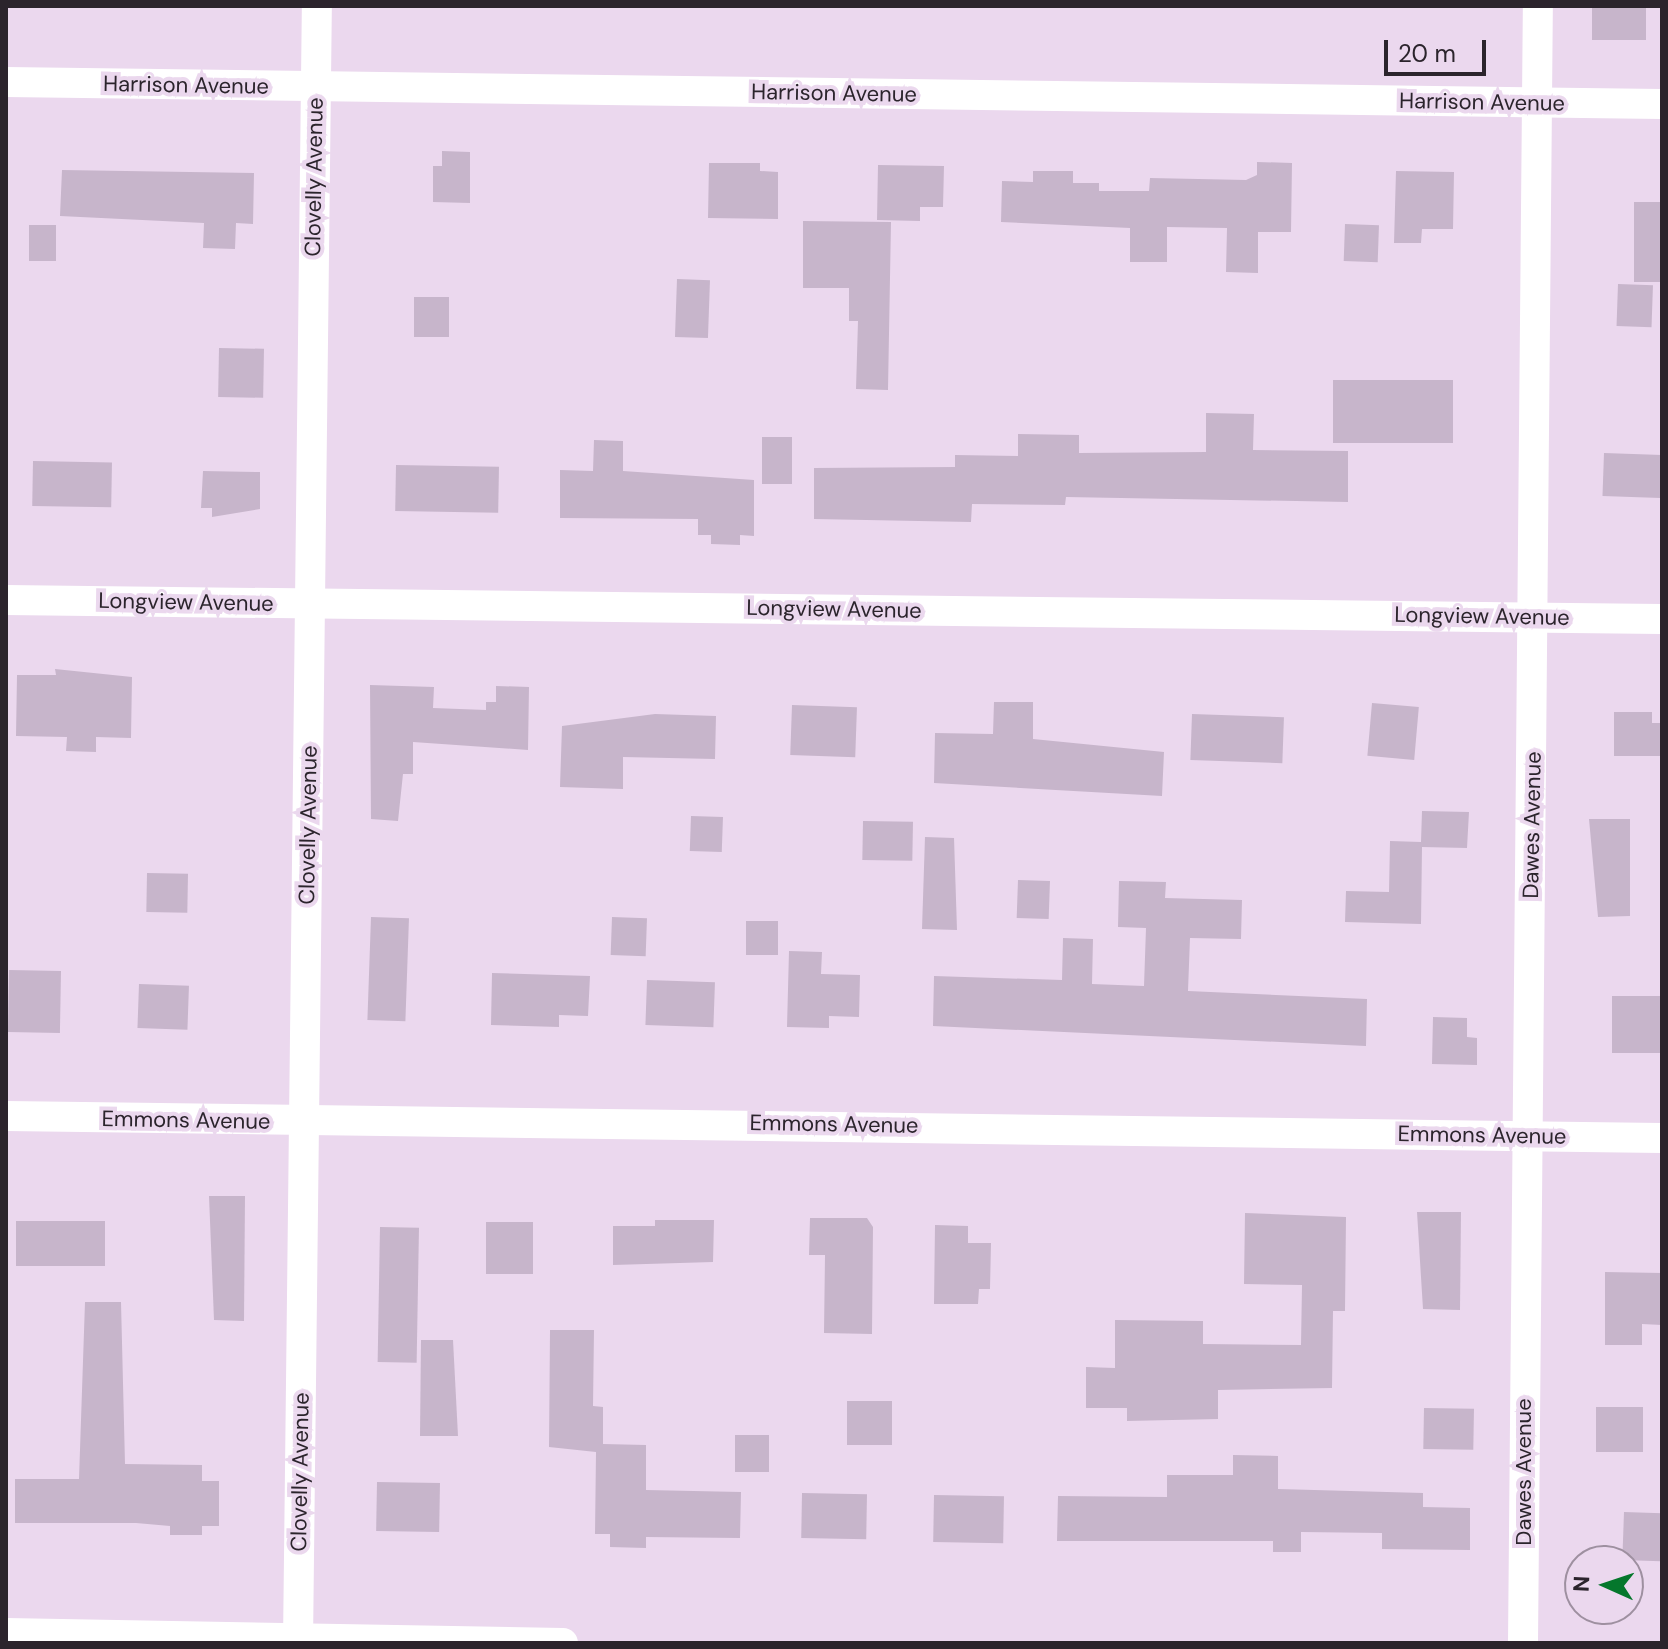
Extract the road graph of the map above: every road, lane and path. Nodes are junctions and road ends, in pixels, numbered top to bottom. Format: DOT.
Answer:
graph roads {
  1 [pos="317,6"];
  2 [pos="1538,6"];
  3 [pos="6,82"];
  4 [pos="315,87"];
  5 [pos="1537,102"];
  6 [pos="1662,104"];
  7 [pos="6,600"];
  8 [pos="310,603"];
  9 [pos="1536,617"];
  10 [pos="1662,619"];
  11 [pos="6,1116"];
  12 [pos="304,1123"];
  13 [pos="1527,1136"];
  14 [pos="1662,1138"];
  15 [pos="6,1633"];
  16 [pos="298,1640"];
  17 [pos="563,1643"];
  18 [pos="1523,1643"];
  1 -- 4 [label="street, Clovelly Avenue"];
  2 -- 5 [label="street, Dawes Avenue"];
  3 -- 4 [label="street, Harrison Avenue"];
  4 -- 5 [label="street, Harrison Avenue"];
  4 -- 8 [label="street, Clovelly Avenue"];
  5 -- 6 [label="street, Harrison Avenue"];
  5 -- 9 [label="street, Dawes Avenue"];
  7 -- 8 [label="street, Longview Avenue"];
  8 -- 9 [label="street, Longview Avenue"];
  8 -- 12 [label="street, Clovelly Avenue"];
  9 -- 10 [label="street, Longview Avenue"];
  9 -- 13 [label="street, Dawes Avenue"];
  11 -- 12 [label="street, Emmons Avenue"];
  12 -- 13 [label="street, Emmons Avenue"];
  12 -- 16 [label="street, Clovelly Avenue"];
  13 -- 14 [label="street, Emmons Avenue"];
  13 -- 18 [label="street, Dawes Avenue"];
  15 -- 16 [label="street"];
  16 -- 17 [label="street"];
}
